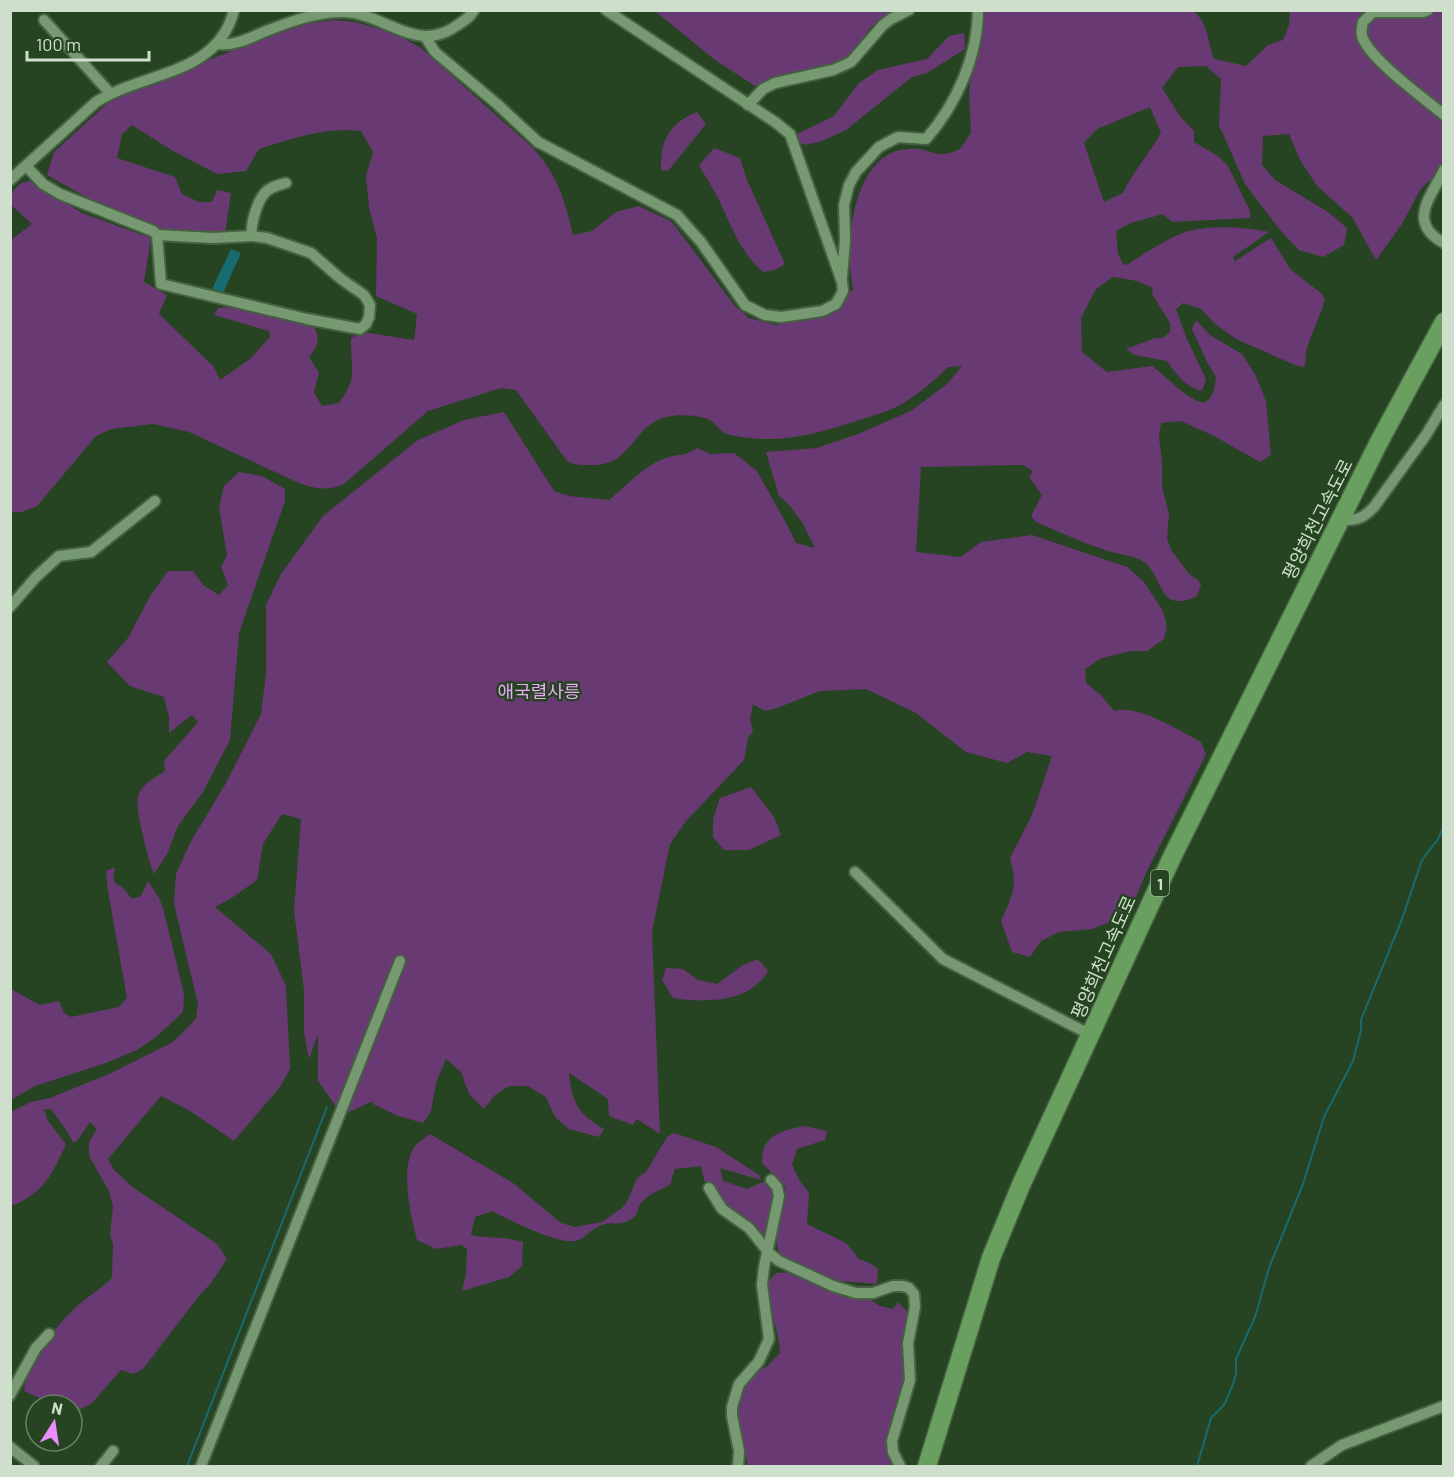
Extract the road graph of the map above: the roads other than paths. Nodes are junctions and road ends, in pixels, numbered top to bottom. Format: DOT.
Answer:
graph roads {
  1 [pos="234,10"];
  2 [pos="474,10"];
  3 [pos="606,10"];
  4 [pos="909,10"];
  5 [pos="978,10"];
  6 [pos="1428,10"];
  7 [pos="353,12"];
  8 [pos="44,20"];
  9 [pos="426,38"];
  10 [pos="218,44"];
  11 [pos="110,93"];
  12 [pos="748,105"];
  13 [pos="1443,115"];
  14 [pos="26,166"];
  15 [pos="1443,170"];
  16 [pos="10,180"];
  17 [pos="286,183"];
  18 [pos="157,235"];
  19 [pos="252,236"];
  20 [pos="1443,243"];
  21 [pos="842,282"];
  22 [pos="1443,322"];
  23 [pos="1443,340"];
  24 [pos="1443,405"];
  25 [pos="155,501"];
  26 [pos="1347,520"];
  27 [pos="10,607"];
  28 [pos="855,872"];
  29 [pos="400,961"];
  30 [pos="1091,1035"];
  31 [pos="771,1180"];
  32 [pos="709,1188"];
  33 [pos="767,1250"];
  34 [pos="49,1334"];
  35 [pos="10,1395"];
  36 [pos="1443,1406"];
  37 [pos="10,1447"];
  38 [pos="113,1451"];
  39 [pos="34,1467"];
  40 [pos="100,1467"];
  41 [pos="201,1467"];
  42 [pos="738,1467"];
  43 [pos="900,1467"];
  44 [pos="927,1467"];
  45 [pos="934,1467"];
  46 [pos="1311,1467"];
  1 -- 10 [label="street"];
  2 -- 9 [label="street"];
  3 -- 12 [label="street"];
  4 -- 12 [label="street"];
  5 -- 21 [label="street"];
  6 -- 13 [label="street"];
  7 -- 9 [label="street"];
  7 -- 10 [label="street"];
  8 -- 11 [label="street"];
  9 -- 21 [label="street"];
  10 -- 11 [label="street"];
  11 -- 14 [label="street"];
  12 -- 21 [label="street"];
  14 -- 16 [label="street"];
  14 -- 18 [label="street"];
  15 -- 20 [label="street"];
  17 -- 19 [label="street"];
  18 -- 19 [label="street"];
  18 -- 19 [label="street"];
  22 -- 30 [label="highway, 평양희천고속도로 / 1"];
  23 -- 26 [label="highway, 평양희천고속도로 / 1"];
  24 -- 26 [label="street"];
  25 -- 27 [label="street"];
  26 -- 45 [label="highway, 평양희천고속도로 / 1"];
  28 -- 30 [label="street"];
  29 -- 41 [label="street"];
  30 -- 44 [label="highway, 평양희천고속도로 / 1"];
  31 -- 33 [label="street"];
  32 -- 33 [label="street"];
  33 -- 42 [label="street"];
  33 -- 43 [label="street"];
  34 -- 35 [label="street"];
  36 -- 46 [label="street"];
  37 -- 39 [label="street"];
  38 -- 40 [label="street"];
}
